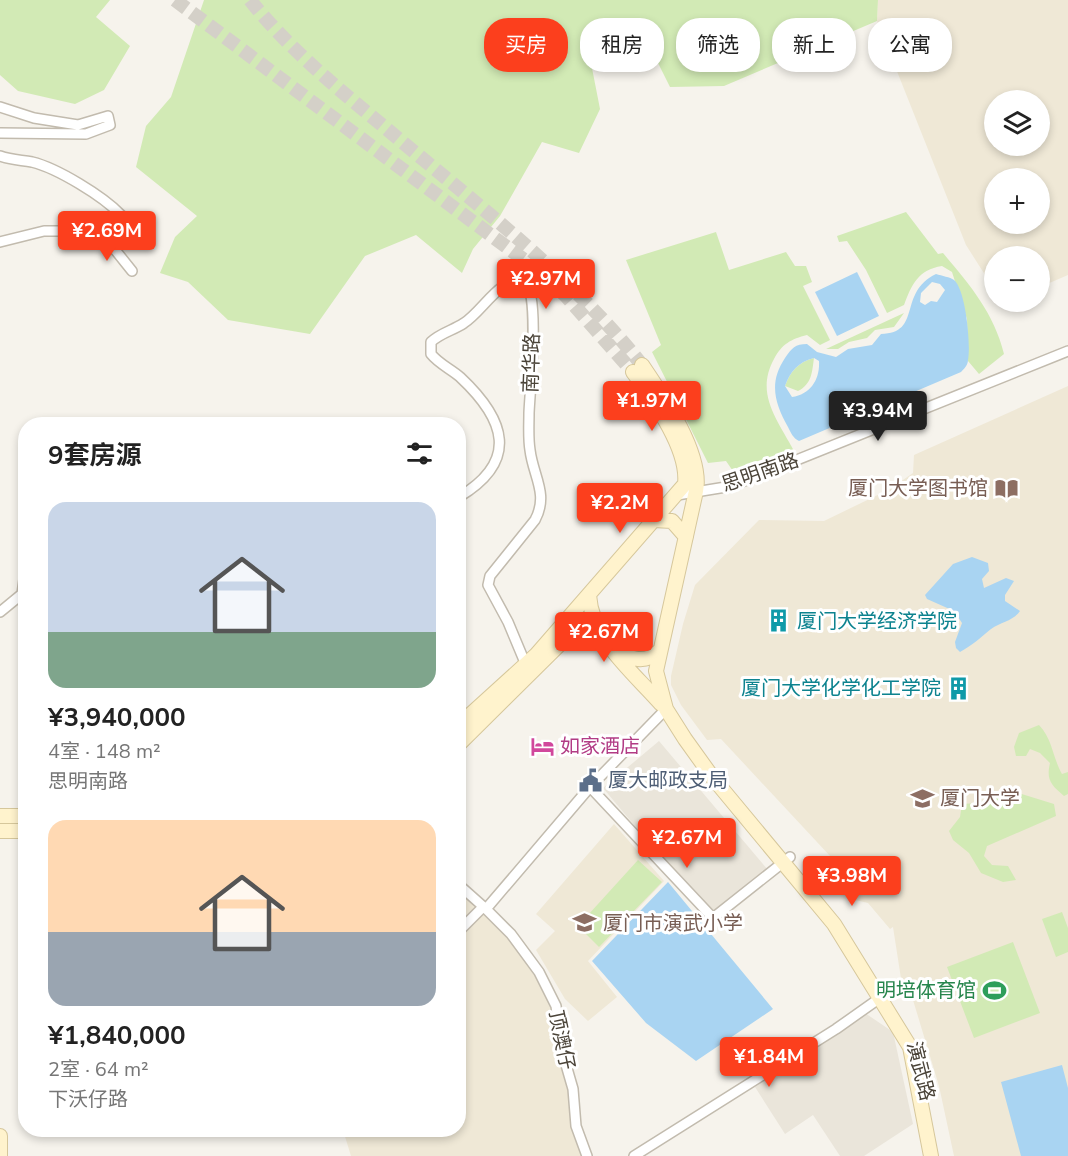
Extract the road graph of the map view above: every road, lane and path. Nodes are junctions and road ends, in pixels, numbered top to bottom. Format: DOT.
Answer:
graph roads {
  1 [pos="0,107"];
  2 [pos="0,133"];
  3 [pos="0,156"];
  4 [pos="104,236"];
  5 [pos="0,242"];
  6 [pos="132,271"];
  7 [pos="1068,351"];
  8 [pos="696,491"];
  9 [pos="466,492"];
  10 [pos="677,495"];
  11 [pos="654,520"];
  12 [pos="686,537"];
  13 [pos="589,595"];
  14 [pos="18,597"];
  15 [pos="0,612"];
  16 [pos="610,647"];
  17 [pos="659,651"];
  18 [pos="526,664"];
  19 [pos="666,709"];
  20 [pos="466,719"];
  21 [pos="466,737"];
  22 [pos="590,787"];
  23 [pos="0,816"];
  24 [pos="18,816"];
  25 [pos="0,831"];
  26 [pos="18,831"];
  27 [pos="786,860"];
  28 [pos="466,891"];
  29 [pos="485,908"];
  30 [pos="466,925"];
  31 [pos="884,996"];
  32 [pos="0,1136"];
  33 [pos="0,1156"];
  34 [pos="587,1156"];
  35 [pos="634,1156"];
  36 [pos="931,1156"];
  37 [pos="940,1156"];
  1 -- 2 [label="street"];
  3 -- 4 [label="street"];
  4 -- 5 [label="street"];
  4 -- 6 [label="street"];
  7 -- 8 [label="street, 思明南路"];
  8 -- 10 [label="street, 思明南路"];
  8 -- 10 [label="main road"];
  8 -- 12 [label="main road"];
  9 -- 18 [label="street, 南华路"];
  10 -- 11 [label="main road"];
  11 -- 12 [label="main road"];
  11 -- 13 [label="main road"];
  12 -- 17 [label="main road"];
  13 -- 16 [label="main road, 演武路"];
  13 -- 18 [label="main road"];
  14 -- 15 [label="street"];
  16 -- 17 [label="main road"];
  16 -- 19 [label="main road, 演武路"];
  16 -- 21 [label="main road"];
  17 -- 19 [label="main road"];
  18 -- 20 [label="main road"];
  19 -- 22 [label="street"];
  19 -- 27 [label="main road, 演武路"];
  22 -- 27 [label="street"];
  22 -- 29 [label="street"];
  23 -- 24 [label="main road"];
  25 -- 26 [label="main road"];
  27 -- 31 [label="main road, 演武路"];
  28 -- 29 [label="street, 顶澳仔"];
  29 -- 30 [label="street"];
  29 -- 34 [label="street, 顶澳仔"];
  31 -- 35 [label="street"];
  31 -- 36 [label="main road, 演武路"];
  31 -- 37 [label="main road, 演武路"];
  32 -- 33 [label="main road"];
}
